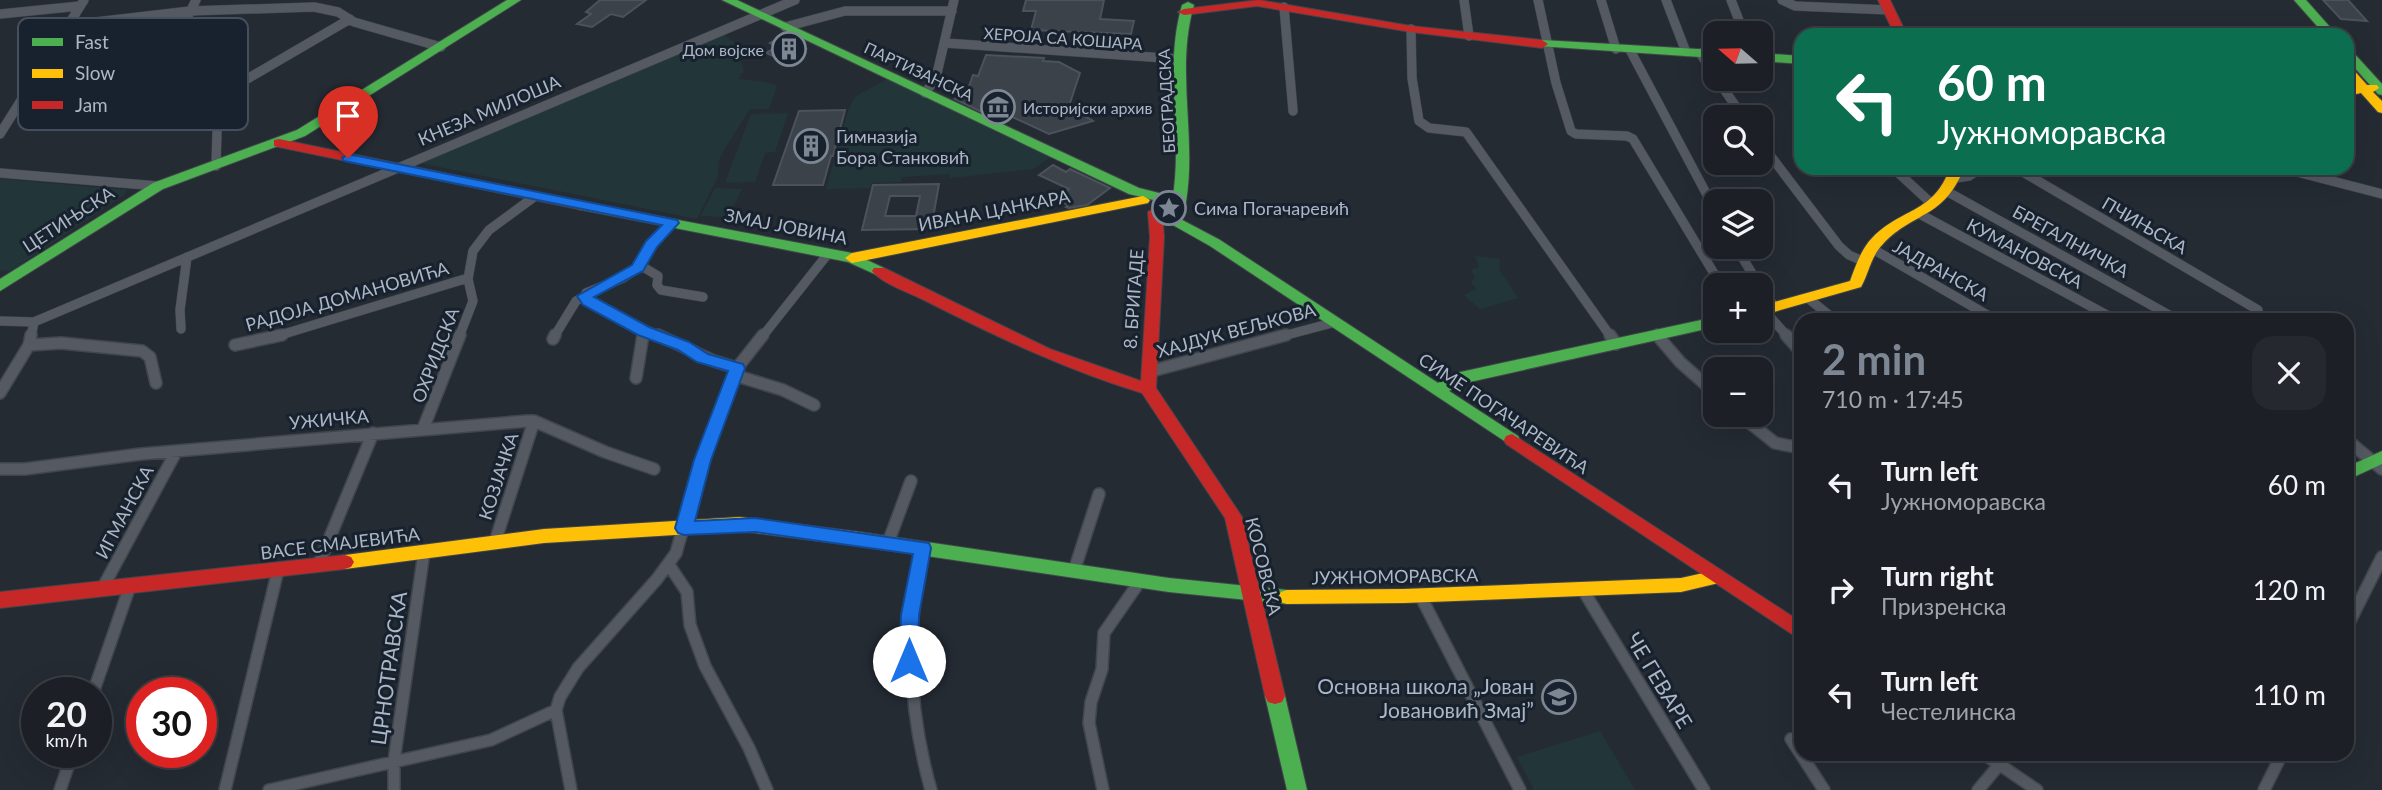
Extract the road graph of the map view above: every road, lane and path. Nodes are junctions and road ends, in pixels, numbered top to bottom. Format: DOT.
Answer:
graph roads {
  1 [pos="196,0"];
  2 [pos="515,0"];
  3 [pos="728,0"];
  4 [pos="795,0"];
  5 [pos="954,0"];
  6 [pos="1210,0"];
  7 [pos="1464,0"];
  8 [pos="1538,0"];
  9 [pos="1601,0"];
  10 [pos="1666,0"];
  11 [pos="1731,0"];
  12 [pos="1782,0"];
  13 [pos="2287,0"];
  14 [pos="2300,0"];
  15 [pos="82,3"];
  16 [pos="1886,5"];
  17 [pos="1188,6"];
  18 [pos="1226,6"];
  19 [pos="1284,7"];
  20 [pos="190,11"];
  21 [pos="952,11"];
  22 [pos="0,14"];
  23 [pos="757,14"];
  24 [pos="130,18"];
  25 [pos="187,18"];
  26 [pos="350,19"];
  27 [pos="1739,21"];
  28 [pos="785,27"];
  29 [pos="1898,28"];
  30 [pos="2311,28"];
  31 [pos="2325,28"];
  32 [pos="1411,29"];
  33 [pos="1469,36"];
  34 [pos="945,43"];
  35 [pos="1549,45"];
  36 [pos="441,47"];
  37 [pos="1623,49"];
  38 [pos="1700,53"];
  39 [pos="1773,58"];
  40 [pos="1179,59"];
  41 [pos="1794,60"];
  42 [pos="2354,62"];
  43 [pos="2354,76"];
  44 [pos="248,78"];
  45 [pos="925,93"];
  46 [pos="2354,93"];
  47 [pos="2378,95"];
  48 [pos="2354,99"];
  49 [pos="18,106"];
  50 [pos="1293,111"];
  51 [pos="217,130"];
  52 [pos="0,134"];
  53 [pos="279,144"];
  54 [pos="1773,159"];
  55 [pos="216,166"];
  56 [pos="394,168"];
  57 [pos="0,173"];
  58 [pos="1899,175"];
  59 [pos="1970,175"];
  60 [pos="2028,175"];
  61 [pos="2309,175"];
  62 [pos="1953,180"];
  63 [pos="158,186"];
  64 [pos="1703,190"];
  65 [pos="2382,194"];
  66 [pos="534,197"];
  67 [pos="1925,208"];
  68 [pos="1163,210"];
  69 [pos="672,223"];
  70 [pos="827,254"];
  71 [pos="1868,255"];
  72 [pos="187,257"];
  73 [pos="852,258"];
  74 [pos="640,265"];
  75 [pos="1714,273"];
  76 [pos="468,278"];
  77 [pos="4,280"];
  78 [pos="585,296"];
  79 [pos="703,297"];
  80 [pos="1809,299"];
  81 [pos="1773,308"];
  82 [pos="2258,310"];
  83 [pos="1826,313"];
  84 [pos="1982,313"];
  85 [pos="2104,313"];
  86 [pos="2167,313"];
  87 [pos="1773,317"];
  88 [pos="0,321"];
  89 [pos="34,322"];
  90 [pos="1332,323"];
  91 [pos="1703,325"];
  92 [pos="181,329"];
  93 [pos="644,331"];
  94 [pos="1657,335"];
  95 [pos="553,339"];
  96 [pos="1794,343"];
  97 [pos="1616,344"];
  98 [pos="29,345"];
  99 [pos="235,345"];
  100 [pos="736,372"];
  101 [pos="1148,372"];
  102 [pos="636,378"];
  103 [pos="1703,382"];
  104 [pos="156,383"];
  105 [pos="1148,389"];
  106 [pos="1437,391"];
  107 [pos="0,393"];
  108 [pos="814,405"];
  109 [pos="534,421"];
  110 [pos="1755,427"];
  111 [pos="423,429"];
  112 [pos="373,433"];
  113 [pos="2354,445"];
  114 [pos="1794,447"];
  115 [pos="176,452"];
  116 [pos="2379,463"];
  117 [pos="0,469"];
  118 [pos="654,469"];
  119 [pos="2354,472"];
  120 [pos="911,481"];
  121 [pos="1099,494"];
  122 [pos="684,528"];
  123 [pos="495,542"];
  124 [pos="888,543"];
  125 [pos="923,548"];
  126 [pos="424,552"];
  127 [pos="2382,557"];
  128 [pos="669,565"];
  129 [pos="317,566"];
  130 [pos="278,570"];
  131 [pos="1074,571"];
  132 [pos="1717,577"];
  133 [pos="1140,581"];
  134 [pos="130,586"];
  135 [pos="102,589"];
  136 [pos="1583,590"];
  137 [pos="1253,595"];
  138 [pos="1420,595"];
  139 [pos="0,600"];
  140 [pos="2354,613"];
  141 [pos="1794,627"];
  142 [pos="99,677"];
  143 [pos="556,710"];
  144 [pos="1791,739"];
  145 [pos="1794,744"];
  146 [pos="394,761"];
  147 [pos="1805,761"];
  148 [pos="1994,761"];
  149 [pos="2278,761"];
  150 [pos="1999,765"];
  151 [pos="68,768"];
  152 [pos="60,790"];
  153 [pos="225,790"];
  154 [pos="269,790"];
  155 [pos="394,790"];
  156 [pos="571,790"];
  157 [pos="767,790"];
  158 [pos="931,790"];
  159 [pos="1103,790"];
  160 [pos="1297,790"];
  161 [pos="1520,790"];
  162 [pos="1704,790"];
  163 [pos="1824,790"];
  164 [pos="1978,790"];
  165 [pos="2037,790"];
  166 [pos="2264,790"];
  1 -- 20 [label="street"];
  2 -- 36 [label="street, ЦЕТИЊСКА"];
  3 -- 23 [label="street, ПАРТИЗАНСКА"];
  4 -- 23 [label="street, КНЕЗА МИЛОША"];
  5 -- 21 [label="street"];
  6 -- 18 [label="street"];
  7 -- 33 [label="street"];
  8 -- 35 [label="street"];
  9 -- 37 [label="street"];
  10 -- 38 [label="street"];
  11 -- 27 [label="street"];
  12 -- 16 [label="street"];
  13 -- 30 [label="street"];
  14 -- 31 [label="street"];
  15 -- 22 [label="street"];
  16 -- 29 [label="street"];
  17 -- 18 [label="street"];
  17 -- 40 [label="street, БЕОГРАДСКА"];
  18 -- 19 [label="street"];
  19 -- 32 [label="street"];
  19 -- 50 [label="street"];
  20 -- 24 [label="street"];
  20 -- 25 [label="street"];
  20 -- 26 [label="street"];
  21 -- 28 [label="street"];
  21 -- 34 [label="street"];
  23 -- 28 [label="street, ПАРТИЗАНСКА"];
  23 -- 56 [label="street, КНЕЗА МИЛОША"];
  26 -- 36 [label="street"];
  26 -- 44 [label="street"];
  28 -- 45 [label="street, ПАРТИЗАНСКА"];
  32 -- 33 [label="street"];
  32 -- 97 [label="street"];
  33 -- 35 [label="street"];
  34 -- 40 [label="street, ХЕРОЈА СА КОШАРА"];
  34 -- 45 [label="street"];
  35 -- 37 [label="street"];
  35 -- 75 [label="street"];
  36 -- 53 [label="street, ЦЕТИЊСКА"];
  37 -- 38 [label="street"];
  37 -- 64 [label="street"];
  39 -- 41 [label="street"];
  40 -- 68 [label="street, БЕОГРАДСКА"];
  42 -- 47 [label="street"];
  43 -- 47 [label="street"];
  45 -- 68 [label="street, ПАРТИЗАНСКА"];
  46 -- 47 [label="street"];
  47 -- 48 [label="street"];
  49 -- 52 [label="street"];
  51 -- 55 [label="street"];
  53 -- 55 [label="street, ЦЕТИЊСКА"];
  53 -- 56 [label="street, ЗМАЈ ЈОВИНА"];
  54 -- 71 [label="street, ЈАДРАНСКА"];
  55 -- 63 [label="street, ЦЕТИЊСКА"];
  56 -- 66 [label="street, ЗМАЈ ЈОВИНА"];
  56 -- 72 [label="street, КНЕЗА МИЛОША"];
  57 -- 63 [label="street"];
  58 -- 67 [label="street, КУМАНОВСКА"];
  59 -- 62 [label="street"];
  60 -- 82 [label="street, ПЧИЊСКА"];
  61 -- 65 [label="street"];
  62 -- 67 [label="street"];
  62 -- 86 [label="street, БРЕГАЛНИЧКА"];
  63 -- 77 [label="street, ЦЕТИЊСКА"];
  66 -- 69 [label="street, ЗМАЈ ЈОВИНА"];
  66 -- 76 [label="street, ОХРИДСКА"];
  67 -- 71 [label="street"];
  67 -- 85 [label="street, КУМАНОВСКА"];
  68 -- 73 [label="street, ИВАНА ЦАНКАРА"];
  68 -- 90 [label="street, СИМЕ ПОГАЧАРЕВИЋА"];
  68 -- 101 [label="street, 8. БРИГАДЕ"];
  69 -- 70 [label="street, ЗМАЈ ЈОВИНА"];
  69 -- 74 [label="street"];
  70 -- 73 [label="street, ЗМАЈ ЈОВИНА"];
  70 -- 100 [label="street"];
  71 -- 80 [label="street"];
  71 -- 84 [label="street, ЈАДРАНСКА"];
  72 -- 89 [label="street, КНЕЗА МИЛОША"];
  72 -- 92 [label="street"];
  73 -- 105 [label="street, ЗМАЈ ЈОВИНА"];
  74 -- 78 [label="street"];
  74 -- 79 [label="street"];
  76 -- 99 [label="street, РАДОЈА ДОМАНОВИЋА"];
  76 -- 111 [label="street, ОХРИДСКА"];
  78 -- 93 [label="street"];
  78 -- 95 [label="street"];
  80 -- 81 [label="street"];
  80 -- 83 [label="street"];
  87 -- 96 [label="street"];
  88 -- 89 [label="street, КНЕЗА МИЛОША"];
  89 -- 98 [label="street"];
  90 -- 101 [label="street, ХАЈДУК ВЕЉКОВА"];
  90 -- 106 [label="street, СИМЕ ПОГАЧАРЕВИЋА"];
  91 -- 94 [label="street"];
  93 -- 100 [label="street"];
  93 -- 102 [label="street"];
  94 -- 97 [label="street"];
  94 -- 103 [label="street"];
  97 -- 106 [label="street"];
  98 -- 104 [label="street"];
  98 -- 107 [label="street"];
  100 -- 108 [label="street"];
  100 -- 122 [label="street"];
  101 -- 105 [label="street"];
  105 -- 137 [label="street, КОСОВСКА"];
  106 -- 132 [label="street, СИМЕ ПОГАЧАРЕВИЋА"];
  109 -- 111 [label="street, УЖИЧКА"];
  109 -- 118 [label="street, УЖИЧКА"];
  109 -- 123 [label="street, КОЗЈАЧКА"];
  110 -- 114 [label="street"];
  111 -- 112 [label="street, УЖИЧКА"];
  112 -- 115 [label="street, УЖИЧКА"];
  112 -- 129 [label="street"];
  113 -- 116 [label="street"];
  115 -- 117 [label="street, УЖИЧКА"];
  115 -- 135 [label="street, ИГМАНСКА"];
  116 -- 119 [label="street"];
  120 -- 124 [label="street"];
  121 -- 131 [label="street"];
  122 -- 123 [label="street, ВАСЕ СМАЈЕВИЋА"];
  122 -- 124 [label="street, ЈУЖНОМОРАВСКА"];
  122 -- 128 [label="street"];
  123 -- 126 [label="street, ВАСЕ СМАЈЕВИЋА"];
  124 -- 125 [label="street, ЈУЖНОМОРАВСКА"];
  125 -- 131 [label="street, ЈУЖНОМОРАВСКА"];
  125 -- 158 [label="street"];
  126 -- 129 [label="street, ВАСЕ СМАЈЕВИЋА"];
  126 -- 146 [label="street, ЦРНОТРАВСКА"];
  127 -- 140 [label="street"];
  128 -- 143 [label="street"];
  128 -- 157 [label="street"];
  129 -- 130 [label="street, ВАСЕ СМАЈЕВИЋА"];
  130 -- 134 [label="street, ВАСЕ СМАЈЕВИЋА"];
  130 -- 153 [label="street"];
  131 -- 133 [label="street, ЈУЖНОМОРАВСКА"];
  132 -- 136 [label="street, ЈУЖНОМОРАВСКА"];
  132 -- 141 [label="street, СИМЕ ПОГАЧАРЕВИЋА"];
  133 -- 137 [label="street, ЈУЖНОМОРАВСКА"];
  133 -- 159 [label="street"];
  134 -- 135 [label="street, ВАСЕ СМАЈЕВИЋА"];
  134 -- 142 [label="street"];
  135 -- 139 [label="street, ВАСЕ СМАЈЕВИЋА"];
  136 -- 138 [label="street, ЈУЖНОМОРАВСКА"];
  136 -- 162 [label="street, ЧЕ ГЕВАРЕ"];
  137 -- 138 [label="street, ЈУЖНОМОРАВСКА"];
  137 -- 160 [label="street, КОСОВСКА"];
  138 -- 161 [label="street"];
  143 -- 146 [label="street"];
  143 -- 156 [label="street"];
  144 -- 145 [label="street"];
  146 -- 154 [label="street"];
  146 -- 155 [label="street, ЦРНОТРАВСКА"];
  147 -- 163 [label="street"];
  148 -- 150 [label="street"];
  149 -- 166 [label="street"];
  150 -- 164 [label="street"];
  150 -- 165 [label="street"];
  151 -- 152 [label="street"];
}
